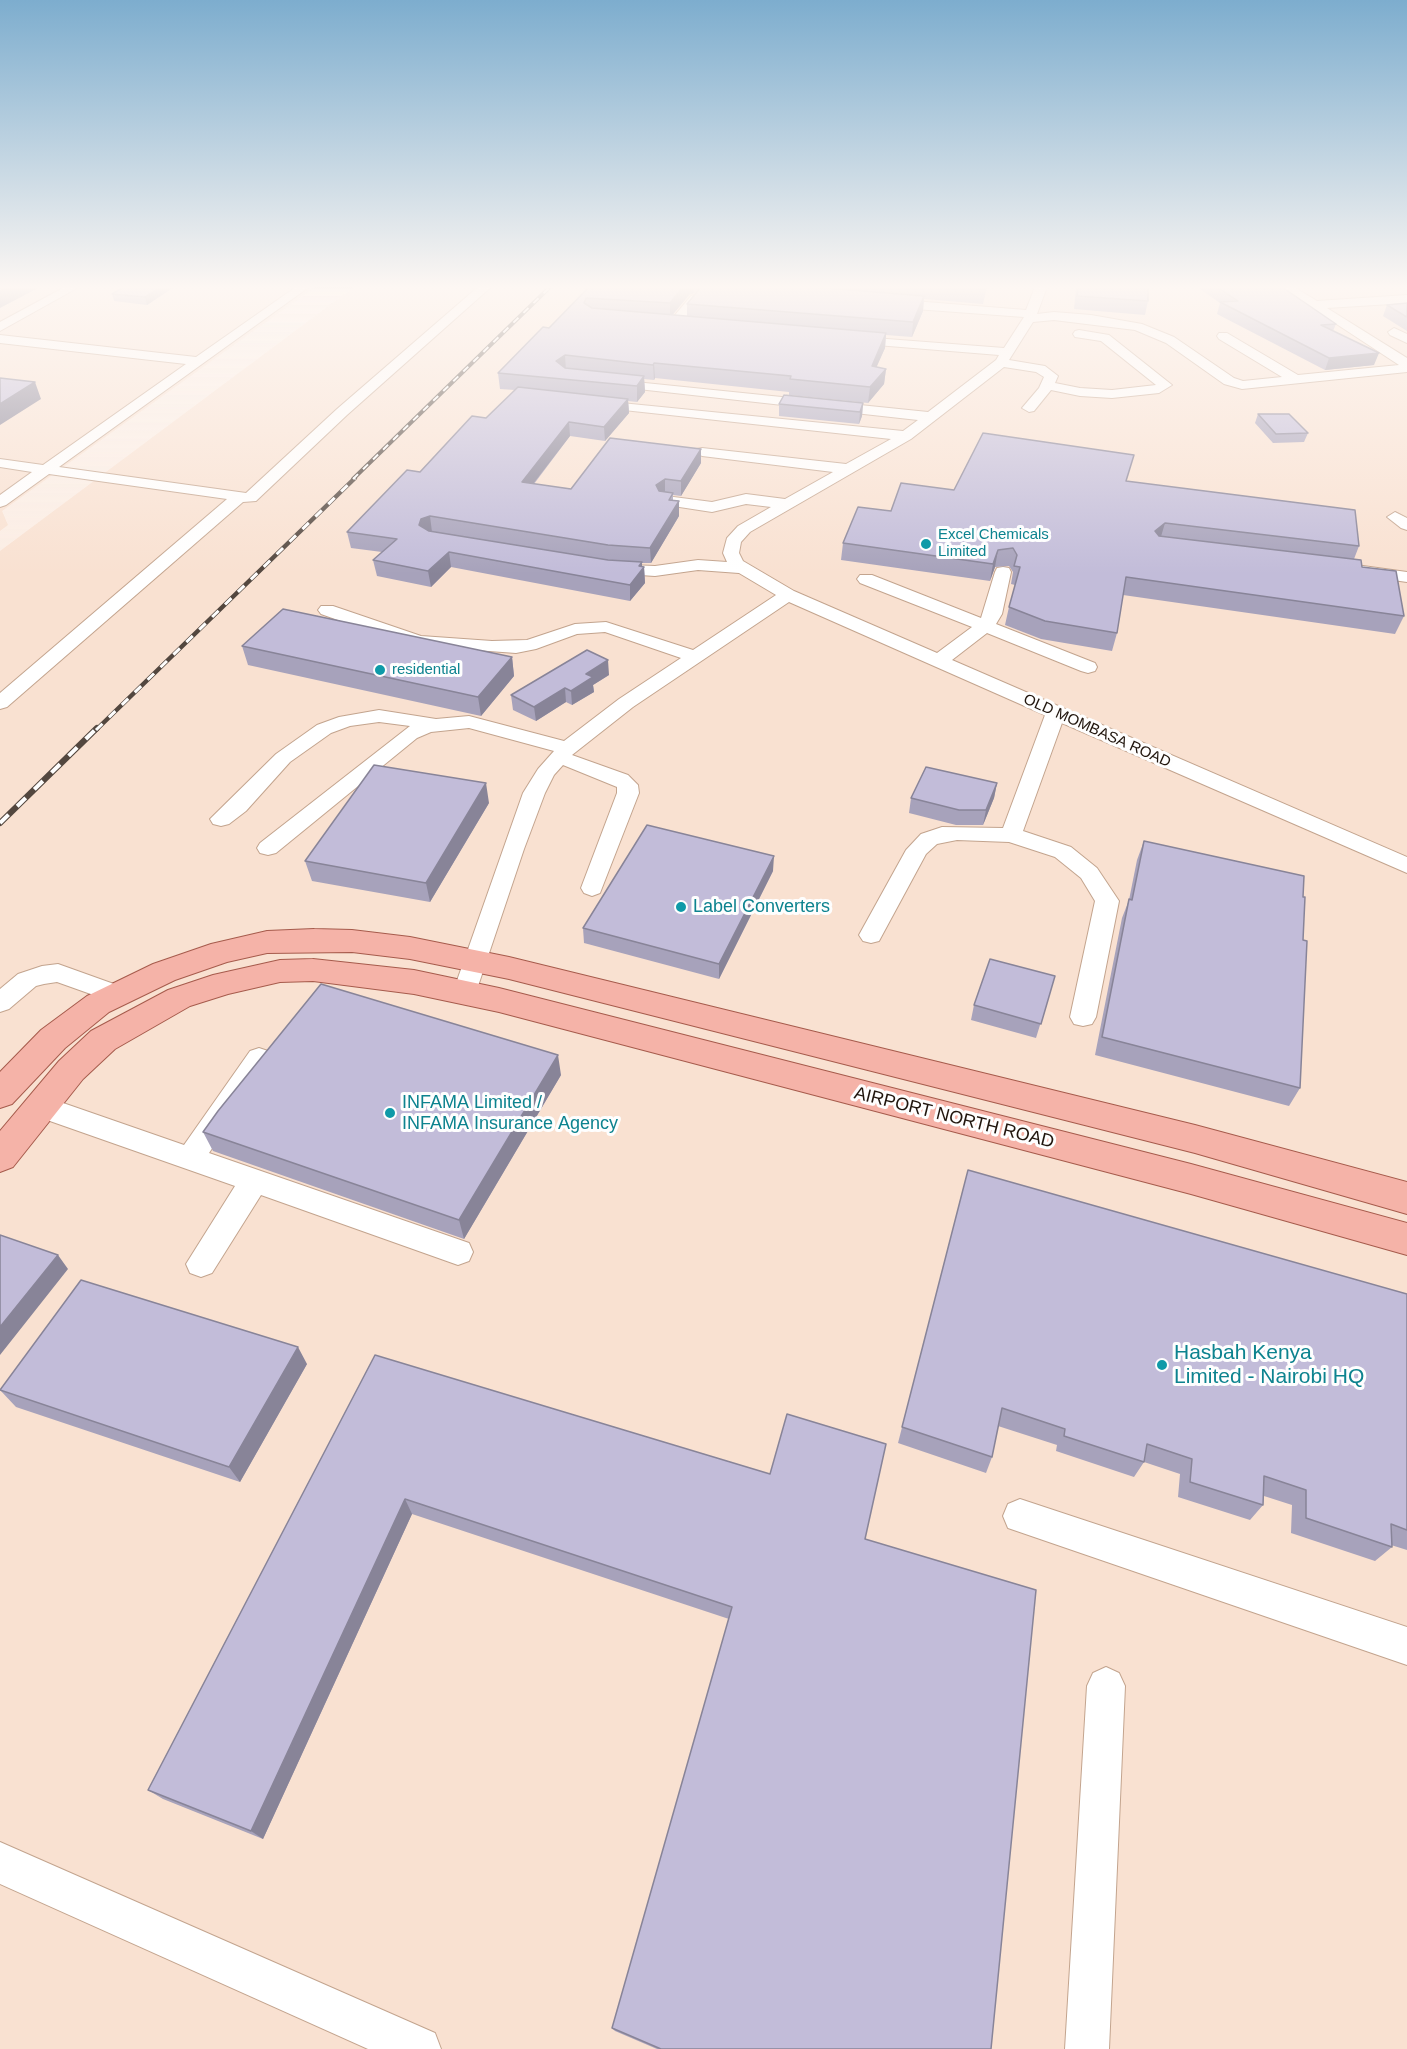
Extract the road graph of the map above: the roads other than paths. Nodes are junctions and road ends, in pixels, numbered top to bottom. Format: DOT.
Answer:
graph roads {
  1 [pos="169,383"];
  2 [pos="376,383"];
  3 [pos="617,383"];
  4 [pos="974,383"];
  5 [pos="1162,383"];
  6 [pos="1232,383"];
  7 [pos="1275,383"];
  8 [pos="1047,385"];
  9 [pos="578,401"];
  10 [pos="1029,408"];
  11 [pos="932,417"];
  12 [pos="906,436"];
  13 [pos="702,452"];
  14 [pos="0,463"];
  15 [pos="46,469"];
  16 [pos="848,469"];
  17 [pos="238,496"];
  18 [pos="666,501"];
  19 [pos="0,502"];
  20 [pos="787,504"];
  21 [pos="597,566"];
  22 [pos="741,568"];
  23 [pos="1348,570"];
  24 [pos="1003,572"];
  25 [pos="1407,577"];
  26 [pos="866,579"];
  27 [pos="788,595"];
  28 [pos="327,610"];
  29 [pos="986,626"];
  30 [pos="694,656"];
  31 [pos="938,661"];
  32 [pos="1088,667"];
  33 [pos="0,703"];
  34 [pos="1056,713"];
  35 [pos="437,724"];
  36 [pos="563,753"];
  37 [pos="221,819"];
  38 [pos="1011,836"];
  39 [pos="268,848"];
  40 [pos="1407,866"];
  41 [pos="592,888"];
  42 [pos="871,935"];
  43 [pos="475,960"];
  44 [pos="465,992"];
  45 [pos="116,994"];
  46 [pos="0,1003"];
  47 [pos="1083,1017"];
  48 [pos="259,1058"];
  49 [pos="0,1094"];
  50 [pos="40,1106"];
  51 [pos="1195,1139"];
  52 [pos="0,1157"];
  53 [pos="190,1159"];
  54 [pos="1191,1179"];
  55 [pos="254,1181"];
  56 [pos="1407,1198"];
  57 [pos="1407,1239"];
  58 [pos="458,1252"];
  59 [pos="201,1264"];
  60 [pos="1020,1516"];
  61 [pos="1407,1646"];
  62 [pos="1106,1686"];
  63 [pos="0,1863"];
  64 [pos="419,2049"];
  65 [pos="1087,2049"];
  1 -- 15 [label="lane"];
  2 -- 17 [label="lane"];
  3 -- 11 [label="lane"];
  4 -- 11 [label="lane"];
  5 -- 8 [label="lane"];
  6 -- 7 [label="lane"];
  8 -- 10 [label="lane"];
  9 -- 12 [label="lane"];
  11 -- 12 [label="lane"];
  12 -- 16 [label="lane"];
  13 -- 16 [label="lane"];
  14 -- 15 [label="lane"];
  15 -- 17 [label="lane"];
  15 -- 19 [label="lane"];
  16 -- 20 [label="lane"];
  17 -- 33 [label="lane"];
  18 -- 20 [label="lane"];
  20 -- 22 [label="lane"];
  21 -- 22 [label="lane"];
  22 -- 27 [label="lane, OLD MOMBASA ROAD"];
  23 -- 25 [label="lane"];
  24 -- 29 [label="lane"];
  26 -- 29 [label="lane"];
  27 -- 30 [label="lane"];
  27 -- 31 [label="lane, OLD MOMBASA ROAD"];
  28 -- 30 [label="lane"];
  29 -- 31 [label="lane"];
  29 -- 32 [label="lane"];
  30 -- 36 [label="lane"];
  31 -- 34 [label="lane, OLD MOMBASA ROAD"];
  34 -- 38 [label="lane"];
  34 -- 40 [label="lane, OLD MOMBASA ROAD"];
  35 -- 36 [label="lane"];
  35 -- 37 [label="lane"];
  35 -- 39 [label="lane"];
  36 -- 41 [label="lane"];
  36 -- 43 [label="lane"];
  38 -- 42 [label="lane"];
  38 -- 47 [label="lane"];
  43 -- 44 [label="lane"];
  43 -- 45 [label="main road"];
  43 -- 51 [label="main road, AIRPORT NORTH ROAD"];
  44 -- 50 [label="main road"];
  44 -- 54 [label="main road, AIRPORT NORTH ROAD"];
  45 -- 46 [label="lane"];
  45 -- 49 [label="main road"];
  48 -- 53 [label="lane"];
  50 -- 52 [label="main road"];
  50 -- 53 [label="lane"];
  51 -- 54 [label="main road"];
  51 -- 56 [label="main road, AIRPORT NORTH ROAD"];
  53 -- 55 [label="lane"];
  54 -- 57 [label="main road, AIRPORT NORTH ROAD"];
  55 -- 58 [label="lane"];
  55 -- 59 [label="lane"];
  60 -- 61 [label="lane"];
  62 -- 65 [label="lane"];
  63 -- 64 [label="lane"];
}
